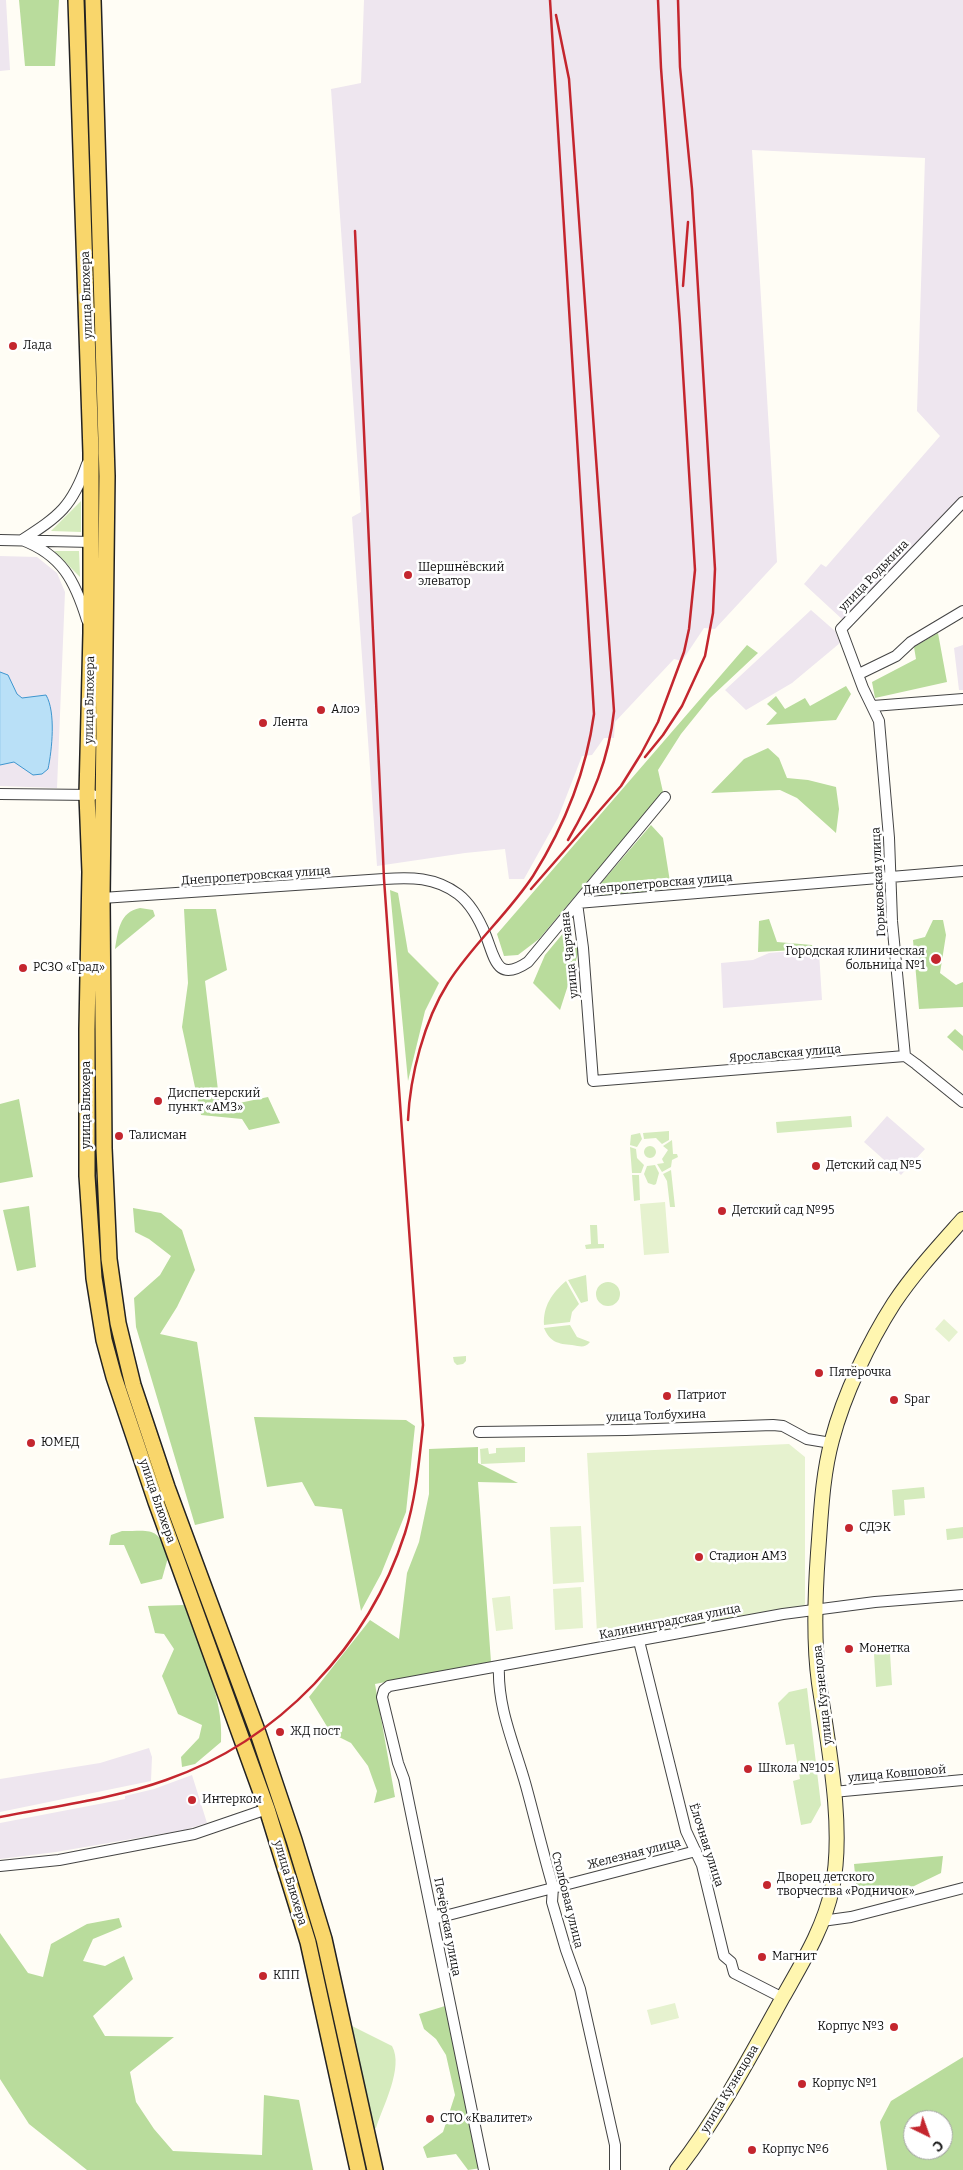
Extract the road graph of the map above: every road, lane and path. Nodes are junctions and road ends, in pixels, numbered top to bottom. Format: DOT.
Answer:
graph roads {
  1 [pos="76,0"];
  2 [pos="93,0"];
  3 [pos="91,453"];
  4 [pos="963,502"];
  5 [pos="0,540"];
  6 [pos="22,540"];
  7 [pos="92,542"];
  8 [pos="963,612"];
  9 [pos="92,633"];
  10 [pos="859,674"];
  11 [pos="963,699"];
  12 [pos="873,706"];
  13 [pos="0,794"];
  14 [pos="87,794"];
  15 [pos="104,795"];
  16 [pos="666,797"];
  17 [pos="963,871"];
  18 [pos="890,876"];
  19 [pos="96,899"];
  20 [pos="577,903"];
  21 [pos="905,1056"];
  22 [pos="593,1082"];
  23 [pos="963,1102"];
  24 [pos="963,1219"];
  25 [pos="479,1432"];
  26 [pos="831,1443"];
  27 [pos="963,1595"];
  28 [pos="816,1609"];
  29 [pos="639,1641"];
  30 [pos="499,1666"];
  31 [pos="384,1690"];
  32 [pos="963,1780"];
  33 [pos="833,1792"];
  34 [pos="268,1809"];
  35 [pos="696,1851"];
  36 [pos="0,1866"];
  37 [pos="553,1886"];
  38 [pos="963,1888"];
  39 [pos="433,1919"];
  40 [pos="822,1921"];
  41 [pos="782,1998"];
  42 [pos="358,2170"];
  43 [pos="375,2170"];
  44 [pos="484,2170"];
  45 [pos="615,2170"];
  46 [pos="678,2170"];
  1 -- 3 [label="main road, улица Блюхера"];
  2 -- 15 [label="main road, улица Блюхера"];
  3 -- 6 [label="street"];
  3 -- 7 [label="main road, улица Блюхера"];
  4 -- 10 [label="street, улица Родькина"];
  5 -- 6 [label="street"];
  6 -- 7 [label="street"];
  6 -- 9 [label="street"];
  7 -- 9 [label="main road, улица Блюхера"];
  8 -- 10 [label="street"];
  9 -- 14 [label="main road, улица Блюхера"];
  10 -- 12 [label="street, улица Родькина"];
  11 -- 12 [label="street"];
  12 -- 18 [label="street, Горьковская улица"];
  13 -- 14 [label="street"];
  14 -- 15 [label="street"];
  14 -- 19 [label="main road, улица Блюхера"];
  15 -- 19 [label="main road, улица Блюхера"];
  16 -- 20 [label="street, улица Чарчана"];
  17 -- 18 [label="street, Днепропетровская улица"];
  18 -- 20 [label="street, Днепропетровская улица"];
  18 -- 21 [label="street, Горьковская улица"];
  19 -- 20 [label="street, Днепропетровская улица"];
  19 -- 34 [label="main road, улица Блюхера"];
  19 -- 43 [label="main road, улица Блюхера"];
  20 -- 22 [label="street, улица Чарчана"];
  21 -- 22 [label="street, Ярославская улица"];
  21 -- 23 [label="street"];
  24 -- 26 [label="street, улица Кузнецова"];
  25 -- 26 [label="street, улица Толбухина"];
  26 -- 28 [label="street, улица Кузнецова"];
  27 -- 28 [label="street, Калининградская улица"];
  28 -- 29 [label="street, Калининградская улица"];
  28 -- 33 [label="street, улица Кузнецова"];
  29 -- 30 [label="street, Калининградская улица"];
  29 -- 35 [label="street, Ёлочная улица"];
  30 -- 31 [label="street, Калининградская улица"];
  30 -- 37 [label="street, Столбовая улица"];
  31 -- 39 [label="street, Печёрская улица"];
  32 -- 33 [label="street, улица Ковшовой"];
  33 -- 40 [label="street, улица Кузнецова"];
  34 -- 36 [label="street"];
  34 -- 42 [label="main road, улица Блюхера"];
  35 -- 37 [label="street, Железная улица"];
  35 -- 41 [label="street, Ёлочная улица"];
  37 -- 39 [label="street, Железная улица"];
  37 -- 45 [label="street, Столбовая улица"];
  38 -- 40 [label="street"];
  39 -- 44 [label="street, Печёрская улица"];
  40 -- 41 [label="street, улица Кузнецова"];
  41 -- 46 [label="street, улица Кузнецова"];
}
